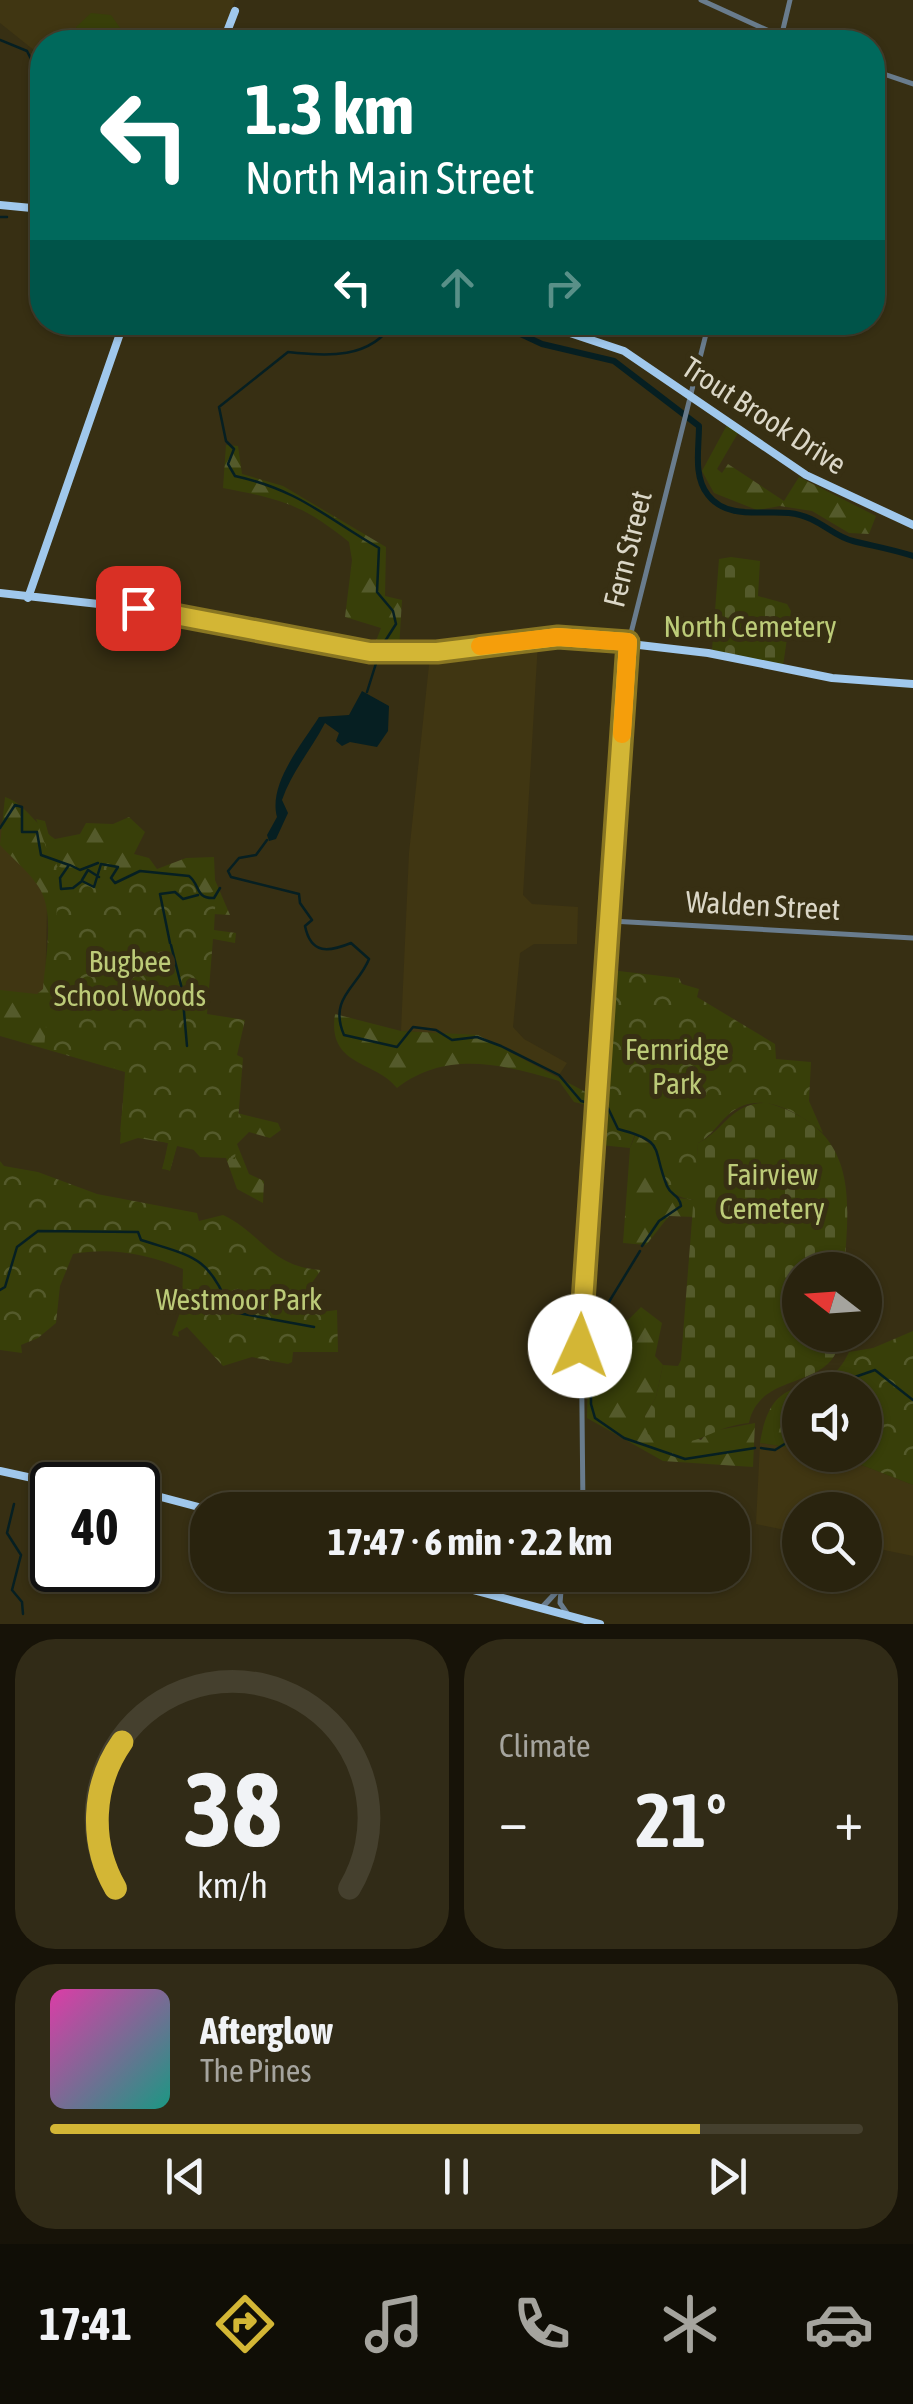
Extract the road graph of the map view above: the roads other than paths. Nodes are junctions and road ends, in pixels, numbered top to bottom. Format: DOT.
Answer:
graph roads {
  1 [pos="238,0"];
  2 [pos="701,0"];
  3 [pos="790,0"];
  4 [pos="228,30"];
  5 [pos="760,30"];
  6 [pos="782,30"];
  7 [pos="885,74"];
  8 [pos="913,84"];
  9 [pos="0,204"];
  10 [pos="30,208"];
  11 [pos="119,335"];
  12 [pos="564,335"];
  13 [pos="706,335"];
  14 [pos="689,400"];
  15 [pos="913,526"];
  16 [pos="0,593"];
  17 [pos="28,598"];
  18 [pos="628,642"];
  19 [pos="913,684"];
  20 [pos="610,921"];
  21 [pos="913,938"];
  22 [pos="0,1471"];
  23 [pos="30,1478"];
  24 [pos="583,1492"];
  25 [pos="160,1498"];
  26 [pos="190,1505"];
  27 [pos="478,1592"];
  28 [pos="558,1592"];
  29 [pos="561,1592"];
  30 [pos="542,1608"];
  31 [pos="569,1615"];
  32 [pos="600,1624"];
  1 -- 4 [label="main road"];
  2 -- 5 [label="street"];
  3 -- 6 [label="street"];
  7 -- 8 [label="street"];
  9 -- 10 [label="main road"];
  11 -- 17 [label="main road"];
  12 -- 14 [label="main road, Trout Brook Drive"];
  13 -- 14 [label="street, Fern Street"];
  14 -- 15 [label="main road, Trout Brook Drive"];
  14 -- 18 [label="street, Fern Street"];
  16 -- 17 [label="main road"];
  17 -- 18 [label="main road"];
  18 -- 19 [label="main road"];
  18 -- 20 [label="street, Fern Street"];
  20 -- 21 [label="street, Walden Street"];
  20 -- 24 [label="street, Fern Street"];
  22 -- 23 [label="main road"];
  25 -- 26 [label="main road"];
  27 -- 30 [label="main road"];
  28 -- 30 [label="street"];
  29 -- 31 [label="street"];
  30 -- 31 [label="main road"];
  31 -- 32 [label="main road"];
}
